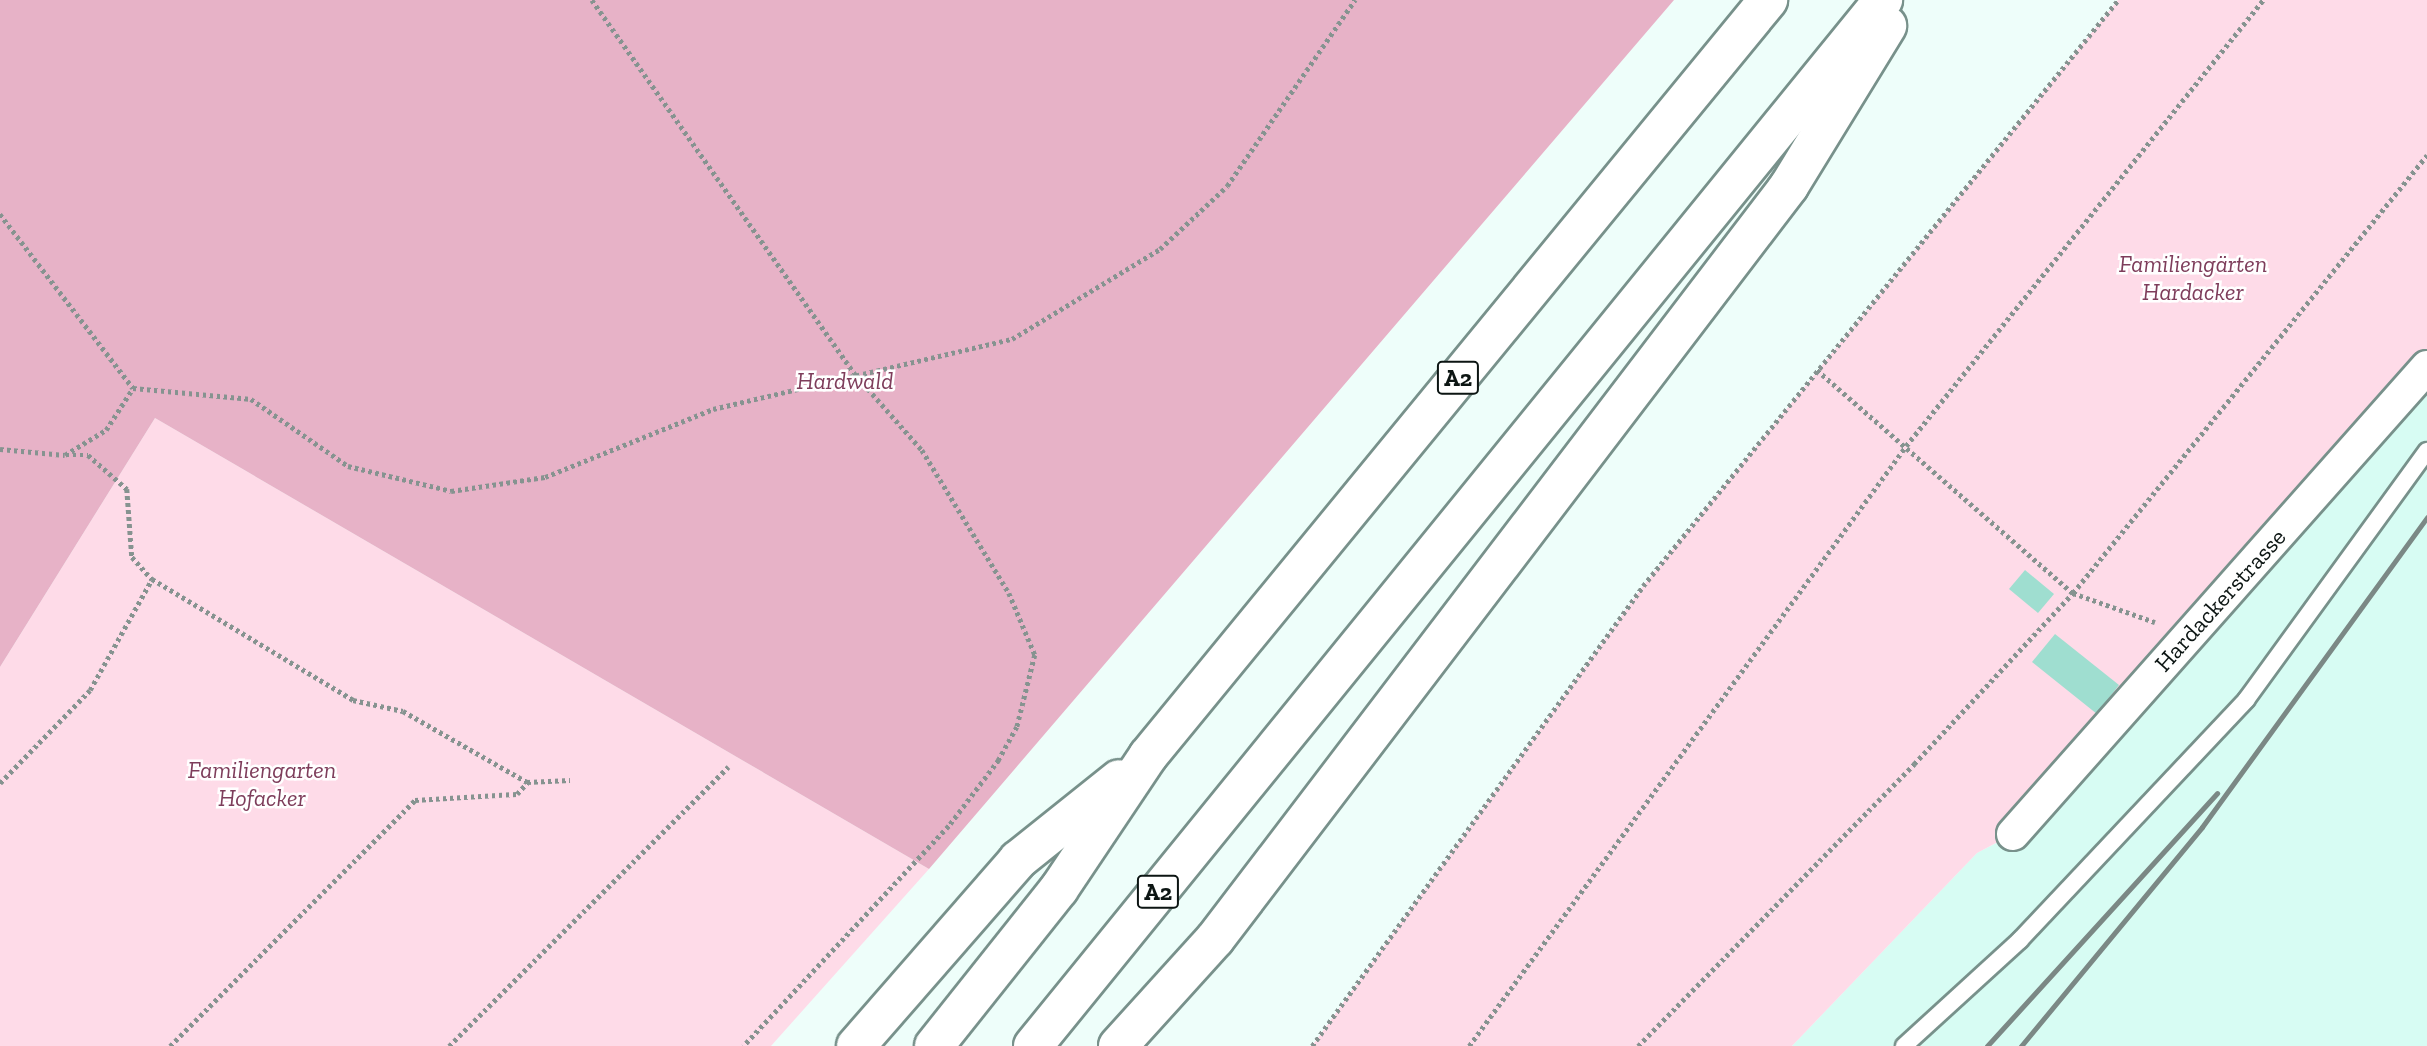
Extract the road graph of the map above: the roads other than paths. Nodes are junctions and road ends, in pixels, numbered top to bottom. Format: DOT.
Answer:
graph roads {
  1 [pos="1768,0"];
  2 [pos="1883,0"];
  3 [pos="1902,0"];
  4 [pos="2427,367"];
  5 [pos="2427,451"];
  6 [pos="1148,755"];
  7 [pos="2013,834"];
  8 [pos="1215,939"];
  9 [pos="856,1046"];
  10 [pos="934,1046"];
  11 [pos="1033,1046"];
  12 [pos="1118,1046"];
  13 [pos="1147,1046"];
  14 [pos="1905,1046"];
  1 -- 6 [label="highway, A2"];
  2 -- 11 [label="highway, A2"];
  3 -- 8 [label="highway"];
  4 -- 7 [label="street, Hardackerstrasse"];
  5 -- 14 [label="lane"];
  6 -- 9 [label="highway"];
  6 -- 10 [label="highway, A2"];
  8 -- 12 [label="highway"];
  8 -- 13 [label="highway"];
}
